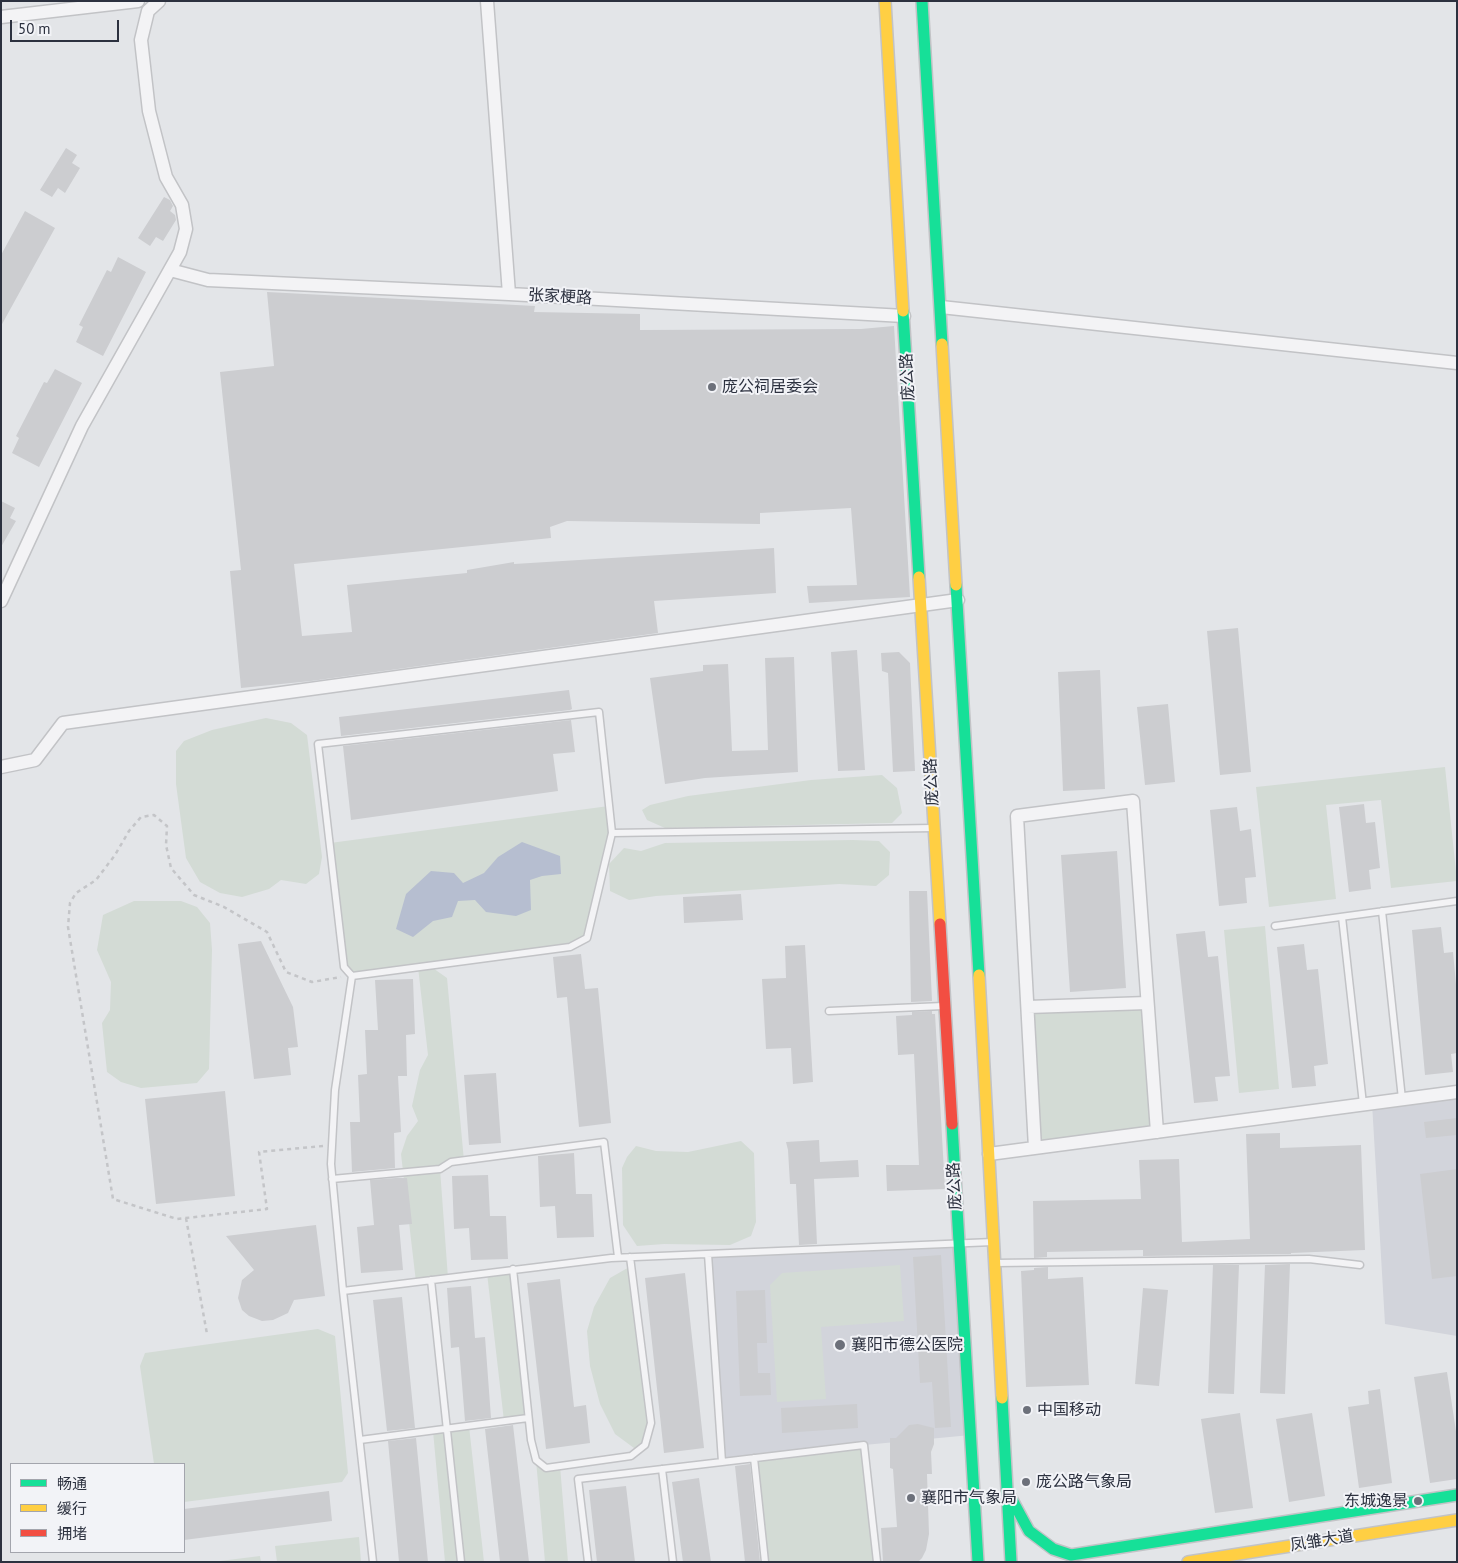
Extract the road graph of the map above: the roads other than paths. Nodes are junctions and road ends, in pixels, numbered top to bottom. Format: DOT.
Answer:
graph roads {
  1 [pos="138,1"];
  2 [pos="159,1"];
  3 [pos="487,1"];
  4 [pos="885,1"];
  5 [pos="922,1"];
  6 [pos="1,16"];
  7 [pos="170,270"];
  8 [pos="509,294"];
  9 [pos="941,307"];
  10 [pos="904,316"];
  11 [pos="1457,363"];
  12 [pos="958,600"];
  13 [pos="1,601"];
  14 [pos="921,605"];
  15 [pos="1,767"];
  16 [pos="934,828"];
  17 [pos="612,833"];
  18 [pos="1457,901"];
  19 [pos="1382,911"];
  20 [pos="1342,917"];
  21 [pos="1275,926"];
  22 [pos="352,976"];
  23 [pos="1147,1003"];
  24 [pos="944,1006"];
  25 [pos="1028,1007"];
  26 [pos="829,1011"];
  27 [pos="1457,1092"];
  28 [pos="1402,1099"];
  29 [pos="1363,1104"];
  30 [pos="1157,1132"];
  31 [pos="1036,1148"];
  32 [pos="989,1154"];
  33 [pos="332,1179"];
  34 [pos="994,1242"];
  35 [pos="958,1244"];
  36 [pos="708,1254"];
  37 [pos="618,1257"];
  38 [pos="630,1257"];
  39 [pos="995,1263"];
  40 [pos="1360,1265"];
  41 [pos="512,1269"];
  42 [pos="431,1280"];
  43 [pos="343,1290"];
  44 [pos="528,1418"];
  45 [pos="447,1429"];
  46 [pos="360,1440"];
  47 [pos="754,1458"];
  48 [pos="722,1462"];
  49 [pos="662,1469"];
  50 [pos="1008,1493"];
  51 [pos="1457,1494"];
  52 [pos="1457,1520"];
  53 [pos="373,1562"];
  54 [pos="461,1562"];
  55 [pos="588,1562"];
  56 [pos="673,1562"];
  57 [pos="765,1562"];
  58 [pos="877,1562"];
  59 [pos="978,1562"];
  60 [pos="1011,1562"];
  61 [pos="1188,1562"];
  1 -- 6 [label="street"];
  2 -- 7 [label="street"];
  3 -- 8 [label="street, 张家梗路"];
  4 -- 10 [label="main road, 庞公路"];
  5 -- 9 [label="main road"];
  7 -- 8 [label="street"];
  7 -- 13 [label="street"];
  8 -- 10 [label="street, 张家梗路"];
  9 -- 11 [label="street"];
  9 -- 12 [label="main road"];
  10 -- 14 [label="main road, 庞公路"];
  12 -- 14 [label="street"];
  12 -- 32 [label="main road"];
  14 -- 15 [label="street"];
  14 -- 16 [label="main road, 庞公路"];
  16 -- 17 [label="lane"];
  16 -- 24 [label="main road, 庞公路"];
  17 -- 22 [label="lane"];
  17 -- 22 [label="lane"];
  18 -- 19 [label="lane"];
  19 -- 20 [label="lane"];
  19 -- 28 [label="lane"];
  20 -- 21 [label="lane"];
  20 -- 29 [label="lane"];
  22 -- 33 [label="lane"];
  23 -- 25 [label="street"];
  23 -- 25 [label="street"];
  23 -- 30 [label="street"];
  24 -- 26 [label="lane"];
  24 -- 35 [label="main road, 庞公路"];
  25 -- 31 [label="street"];
  27 -- 28 [label="street"];
  28 -- 29 [label="street"];
  29 -- 30 [label="street"];
  30 -- 31 [label="street"];
  31 -- 32 [label="street"];
  32 -- 34 [label="main road"];
  33 -- 37 [label="lane"];
  33 -- 43 [label="lane"];
  34 -- 35 [label="lane"];
  34 -- 39 [label="main road"];
  35 -- 36 [label="lane"];
  35 -- 59 [label="main road, 庞公路"];
  36 -- 38 [label="lane"];
  36 -- 48 [label="lane"];
  37 -- 38 [label="lane"];
  37 -- 41 [label="lane"];
  38 -- 44 [label="lane"];
  39 -- 40 [label="lane"];
  39 -- 50 [label="main road"];
  41 -- 42 [label="lane"];
  41 -- 44 [label="lane"];
  42 -- 43 [label="lane"];
  42 -- 45 [label="lane"];
  43 -- 46 [label="lane"];
  44 -- 45 [label="lane"];
  45 -- 46 [label="lane"];
  45 -- 54 [label="lane"];
  46 -- 53 [label="lane"];
  47 -- 48 [label="lane"];
  47 -- 57 [label="lane"];
  47 -- 58 [label="lane"];
  48 -- 49 [label="lane"];
  49 -- 55 [label="lane"];
  49 -- 56 [label="lane"];
  50 -- 51 [label="main road"];
  50 -- 60 [label="main road"];
  52 -- 61 [label="main road, 凤雏大道"];
}
